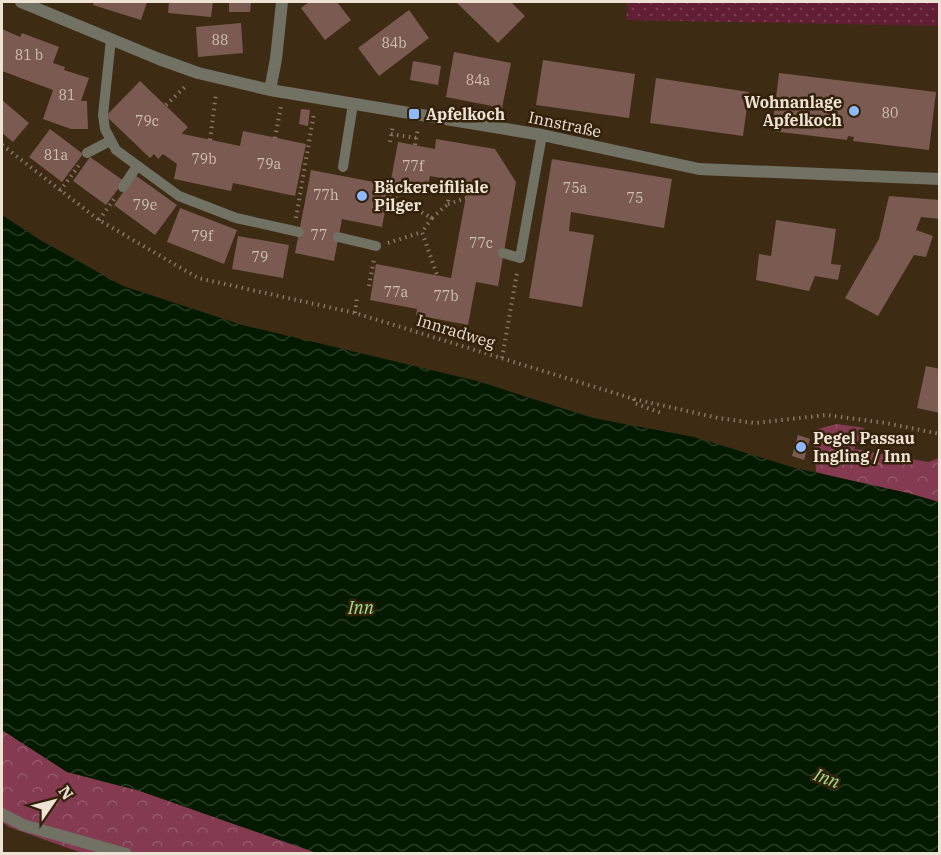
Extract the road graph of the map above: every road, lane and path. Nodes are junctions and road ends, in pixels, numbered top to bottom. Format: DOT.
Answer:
graph roads {
  1 [pos="21,2"];
  2 [pos="282,2"];
  3 [pos="111,39"];
  4 [pos="198,73"];
  5 [pos="219,78"];
  6 [pos="270,90"];
  7 [pos="283,92"];
  8 [pos="317,98"];
  9 [pos="353,104"];
  10 [pos="166,105"];
  11 [pos="391,134"];
  12 [pos="542,135"];
  13 [pos="275,138"];
  14 [pos="416,138"];
  15 [pos="210,140"];
  16 [pos="110,141"];
  17 [pos="2,145"];
  18 [pos="87,153"];
  19 [pos="137,166"];
  20 [pos="343,167"];
  21 [pos="939,179"];
  22 [pos="450,180"];
  23 [pos="123,187"];
  24 [pos="60,191"];
  25 [pos="390,195"];
  26 [pos="466,198"];
  27 [pos="448,204"];
  28 [pos="109,206"];
  29 [pos="432,218"];
  30 [pos="99,220"];
  31 [pos="296,232"];
  32 [pos="338,237"];
  33 [pos="376,246"];
  34 [pos="503,253"];
  35 [pos="520,258"];
  36 [pos="437,275"];
  37 [pos="357,297"];
  38 [pos="355,313"];
  39 [pos="502,358"];
  40 [pos="634,401"];
  41 [pos="664,414"];
  42 [pos="939,434"];
  43 [pos="2,814"];
  44 [pos="126,854"];
  1 -- 3 [label="street, Innstraße"];
  2 -- 6 [label="street"];
  3 -- 4 [label="street, Innstraße"];
  3 -- 16 [label="lane"];
  4 -- 5 [label="street, Innstraße"];
  4 -- 10 [label="path"];
  5 -- 6 [label="street, Innstraße"];
  5 -- 15 [label="path"];
  6 -- 7 [label="street, Innstraße"];
  7 -- 8 [label="street, Innstraße"];
  7 -- 13 [label="path"];
  8 -- 9 [label="street, Innstraße"];
  8 -- 31 [label="path"];
  9 -- 12 [label="street, Innstraße"];
  9 -- 20 [label="lane"];
  11 -- 14 [label="path"];
  12 -- 21 [label="street, Innstraße"];
  12 -- 35 [label="lane"];
  16 -- 18 [label="lane"];
  16 -- 19 [label="lane"];
  17 -- 24 [label="path, Innradweg"];
  18 -- 24 [label="path"];
  19 -- 23 [label="lane"];
  19 -- 31 [label="lane"];
  22 -- 27 [label="path"];
  24 -- 30 [label="path, Innradweg"];
  25 -- 29 [label="path"];
  26 -- 27 [label="path"];
  27 -- 29 [label="path"];
  28 -- 30 [label="path"];
  29 -- 36 [label="path"];
  30 -- 38 [label="path, Innradweg"];
  32 -- 33 [label="lane"];
  34 -- 35 [label="lane"];
  35 -- 39 [label="path"];
  37 -- 38 [label="path"];
  38 -- 39 [label="path, Innradweg"];
  39 -- 40 [label="path, Innradweg"];
  40 -- 41 [label="path"];
  40 -- 42 [label="path, Innradweg"];
  43 -- 44 [label="street"];
}
